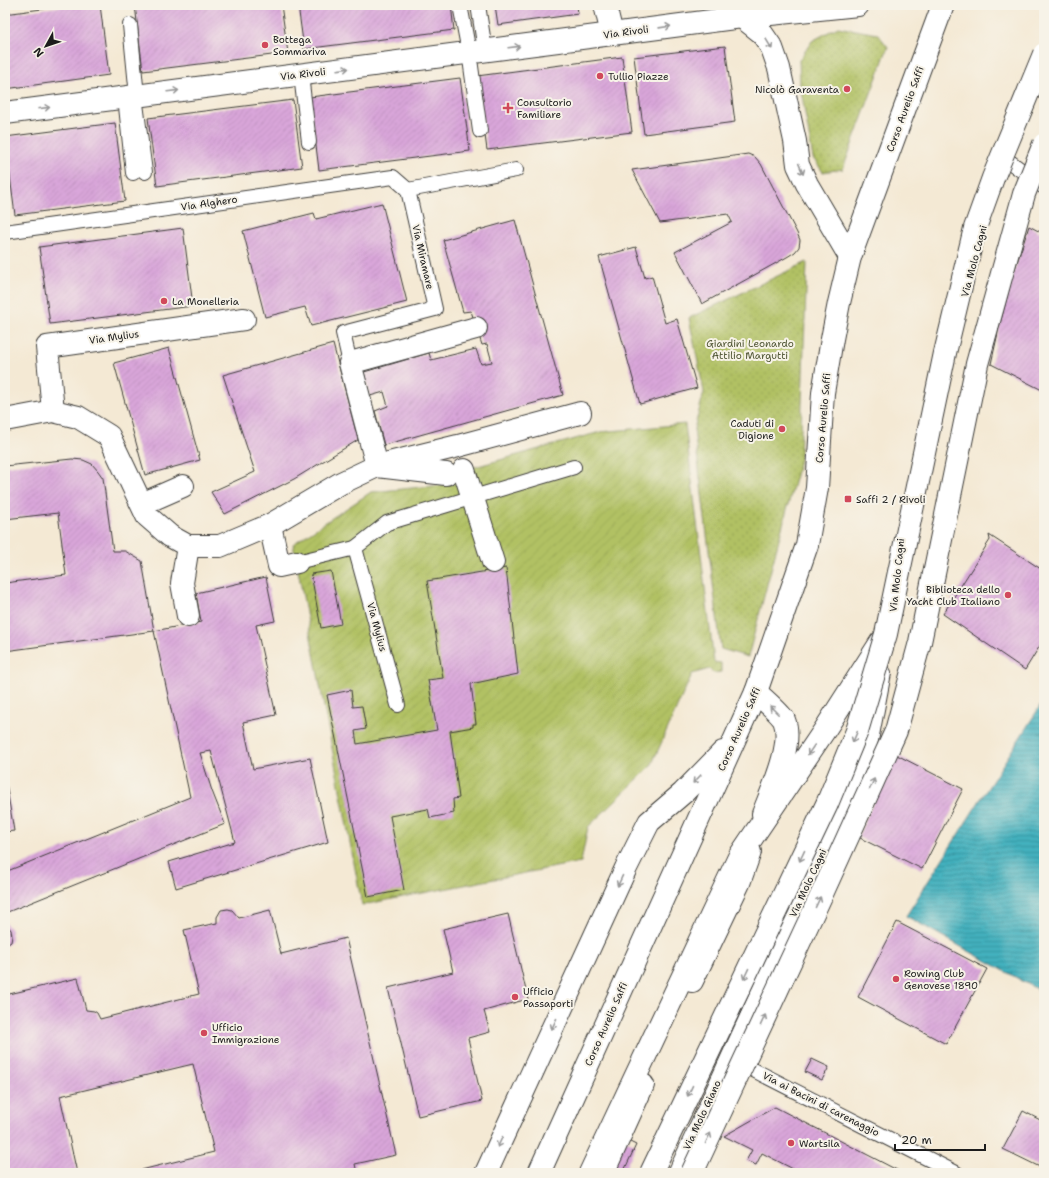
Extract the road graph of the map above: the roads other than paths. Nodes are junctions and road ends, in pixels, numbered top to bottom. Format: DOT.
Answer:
graph roads {
  1 [pos="460,5"];
  2 [pos="478,5"];
  3 [pos="605,5"];
  4 [pos="858,5"];
  5 [pos="943,5"];
  6 [pos="742,17"];
  7 [pos="130,25"];
  8 [pos="612,34"];
  9 [pos="473,52"];
  10 [pos="1044,54"];
  11 [pos="300,75"];
  12 [pos="1044,83"];
  13 [pos="132,96"];
  14 [pos="5,113"];
  15 [pos="476,131"];
  16 [pos="309,142"];
  17 [pos="1044,144"];
  18 [pos="1006,160"];
  19 [pos="516,170"];
  20 [pos="139,173"];
  21 [pos="1044,187"];
  22 [pos="408,190"];
  23 [pos="5,232"];
  24 [pos="850,258"];
  25 [pos="244,319"];
  26 [pos="476,328"];
  27 [pos="350,363"];
  28 [pos="53,410"];
  29 [pos="580,412"];
  30 [pos="5,420"];
  31 [pos="377,466"];
  32 [pos="574,467"];
  33 [pos="183,486"];
  34 [pos="472,497"];
  35 [pos="142,504"];
  36 [pos="270,525"];
  37 [pos="188,546"];
  38 [pos="355,548"];
  39 [pos="297,562"];
  40 [pos="492,562"];
  41 [pos="188,616"];
  42 [pos="886,634"];
  43 [pos="756,692"];
  44 [pos="398,705"];
  45 [pos="734,741"];
  46 [pos="729,1058"];
  47 [pos="486,1173"];
  48 [pos="539,1173"];
  49 [pos="590,1173"];
  50 [pos="603,1173"];
  51 [pos="651,1173"];
  52 [pos="675,1173"];
  53 [pos="692,1173"];
  54 [pos="956,1173"];
  1 -- 9 [label="lane"];
  2 -- 9 [label="lane"];
  3 -- 8 [label="main road"];
  4 -- 6 [label="main road"];
  5 -- 24 [label="main road, Corso Aurelio Saffi"];
  8 -- 6 [label="main road, Via Rivoli, one-way"];
  6 -- 24 [label="main road, one-way"];
  7 -- 13 [label="lane"];
  9 -- 8 [label="main road, Via Rivoli, one-way"];
  11 -- 9 [label="main road, Via Rivoli, one-way"];
  9 -- 15 [label="lane"];
  10 -- 42 [label="main road, bridge"];
  13 -- 11 [label="main road, Via Rivoli, one-way"];
  11 -- 16 [label="lane"];
  12 -- 18 [label="lane, Via Molo Cagni"];
  14 -- 13 [label="main road, Via Rivoli, one-way"];
  13 -- 20 [label="lane"];
  53 -- 17 [label="main road, one-way, bridge"];
  18 -- 21 [label="lane"];
  18 -- 46 [label="lane, Via Molo Cagni"];
  19 -- 22 [label="lane"];
  22 -- 23 [label="lane, Via Alghero"];
  22 -- 27 [label="lane, Via Miramare"];
  24 -- 43 [label="main road, Corso Aurelio Saffi"];
  25 -- 28 [label="main road, Via Mylius"];
  26 -- 27 [label="main road"];
  27 -- 31 [label="main road, Via Miramare"];
  28 -- 30 [label="main road"];
  28 -- 35 [label="main road"];
  29 -- 31 [label="main road"];
  31 -- 34 [label="main road"];
  31 -- 36 [label="main road"];
  32 -- 34 [label="lane"];
  33 -- 35 [label="main road"];
  34 -- 38 [label="lane"];
  34 -- 40 [label="main road"];
  35 -- 37 [label="main road"];
  36 -- 37 [label="main road"];
  36 -- 39 [label="main road"];
  37 -- 41 [label="main road"];
  38 -- 39 [label="lane"];
  38 -- 44 [label="lane, Via Mylius"];
  42 -- 49 [label="main road, one-way, bridge"];
  42 -- 51 [label="main road, one-way, bridge"];
  43 -- 45 [label="main road, Corso Aurelio Saffi"];
  50 -- 43 [label="main road, one-way"];
  45 -- 47 [label="main road, one-way"];
  45 -- 48 [label="main road, Corso Aurelio Saffi"];
  46 -- 52 [label="lane, Via Molo Giano"];
  46 -- 54 [label="lane, Via ai Bacini di carenaggio"];
}
